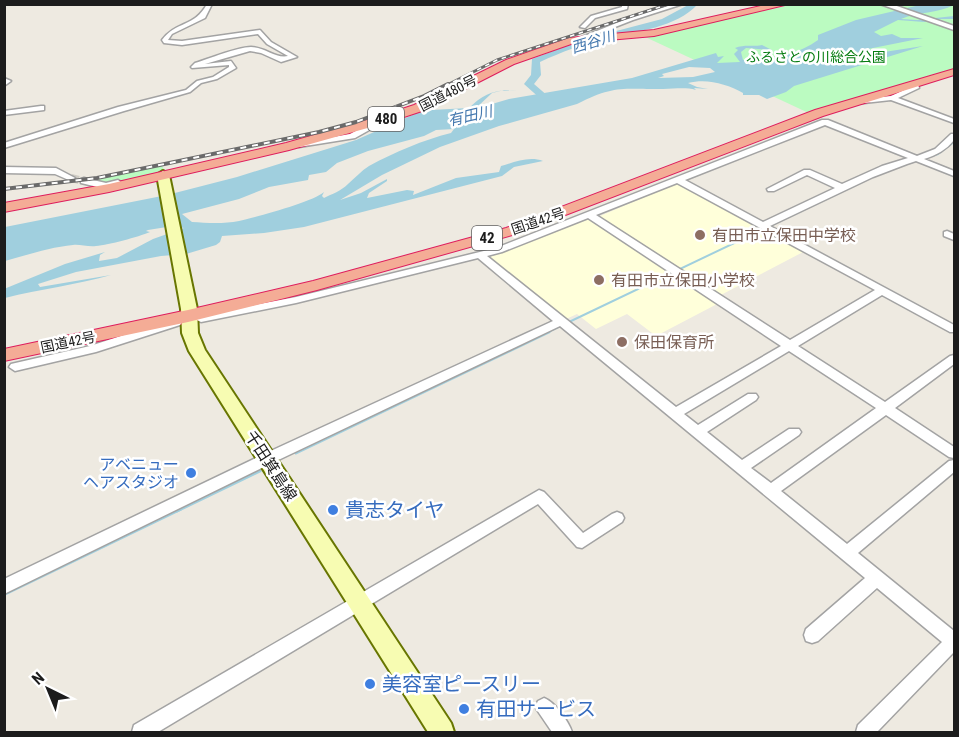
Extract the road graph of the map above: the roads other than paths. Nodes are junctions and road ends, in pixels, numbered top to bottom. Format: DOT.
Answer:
graph roads {
  1 [pos="210,4"];
  2 [pos="625,4"];
  3 [pos="681,4"];
  4 [pos="785,4"];
  5 [pos="883,4"];
  6 [pos="954,28"];
  7 [pos="584,32"];
  8 [pos="954,72"];
  9 [pos="915,84"];
  10 [pos="892,98"];
  11 [pos="855,102"];
  12 [pos="41,108"];
  13 [pos="4,114"];
  14 [pos="954,121"];
  15 [pos="954,136"];
  16 [pos="4,146"];
  17 [pos="919,159"];
  18 [pos="4,170"];
  19 [pos="954,174"];
  20 [pos="163,176"];
  21 [pos="71,178"];
  22 [pos="678,180"];
  23 [pos="84,182"];
  24 [pos="632,186"];
  25 [pos="843,188"];
  26 [pos="771,189"];
  27 [pos="4,208"];
  28 [pos="589,215"];
  29 [pos="764,226"];
  30 [pos="511,231"];
  31 [pos="480,255"];
  32 [pos="883,290"];
  33 [pos="188,315"];
  34 [pos="560,321"];
  35 [pos="954,329"];
  36 [pos="790,347"];
  37 [pos="954,359"];
  38 [pos="10,361"];
  39 [pos="752,397"];
  40 [pos="885,408"];
  41 [pos="674,414"];
  42 [pos="696,432"];
  43 [pos="794,432"];
  44 [pos="954,453"];
  45 [pos="267,459"];
  46 [pos="954,465"];
  47 [pos="740,468"];
  48 [pos="769,492"];
  49 [pos="617,518"];
  50 [pos="846,554"];
  51 [pos="876,579"];
  52 [pos="4,587"];
  53 [pos="359,604"];
  54 [pos="812,635"];
  55 [pos="544,706"];
  56 [pos="141,732"];
  57 [pos="442,732"];
  58 [pos="563,732"];
  59 [pos="865,732"];
  1 -- 16 [label="street"];
  2 -- 7 [label="street"];
  3 -- 7 [label="street"];
  4 -- 7 [label="highway, 国道480号 / 480"];
  5 -- 6 [label="street"];
  7 -- 20 [label="highway, 国道480号 / 480"];
  8 -- 9 [label="highway, 国道42号 / 42"];
  9 -- 10 [label="street"];
  9 -- 11 [label="highway, 国道42号 / 42"];
  10 -- 11 [label="street"];
  10 -- 14 [label="street"];
  11 -- 24 [label="highway, 国道42号 / 42"];
  12 -- 13 [label="street"];
  15 -- 17 [label="street"];
  17 -- 19 [label="street"];
  17 -- 22 [label="street"];
  17 -- 25 [label="street"];
  18 -- 21 [label="street"];
  20 -- 23 [label="street"];
  20 -- 27 [label="highway, 国道480号 / 480"];
  20 -- 33 [label="main road, 千田箕島線"];
  22 -- 28 [label="street"];
  22 -- 29 [label="street"];
  24 -- 28 [label="street"];
  24 -- 30 [label="highway, 国道42号 / 42"];
  25 -- 26 [label="street"];
  25 -- 29 [label="street"];
  28 -- 30 [label="street"];
  28 -- 31 [label="street"];
  28 -- 36 [label="street"];
  29 -- 32 [label="street"];
  30 -- 33 [label="highway, 国道42号 / 42"];
  31 -- 33 [label="street"];
  31 -- 34 [label="street"];
  32 -- 35 [label="street"];
  32 -- 36 [label="street"];
  33 -- 38 [label="highway, 国道42号 / 42"];
  33 -- 45 [label="main road, 千田箕島線"];
  34 -- 41 [label="street"];
  34 -- 45 [label="street"];
  36 -- 40 [label="street"];
  36 -- 41 [label="street"];
  37 -- 40 [label="street"];
  39 -- 42 [label="street"];
  40 -- 44 [label="street"];
  40 -- 48 [label="street"];
  41 -- 42 [label="street"];
  42 -- 47 [label="street"];
  43 -- 47 [label="street"];
  45 -- 52 [label="street"];
  45 -- 53 [label="main road, 千田箕島線"];
  46 -- 50 [label="street"];
  47 -- 48 [label="street"];
  48 -- 50 [label="street"];
  49 -- 53 [label="street"];
  50 -- 51 [label="street"];
  51 -- 54 [label="street"];
  51 -- 59 [label="street"];
  53 -- 56 [label="street"];
  53 -- 57 [label="main road, 千田箕島線"];
  55 -- 58 [label="street"];
}
